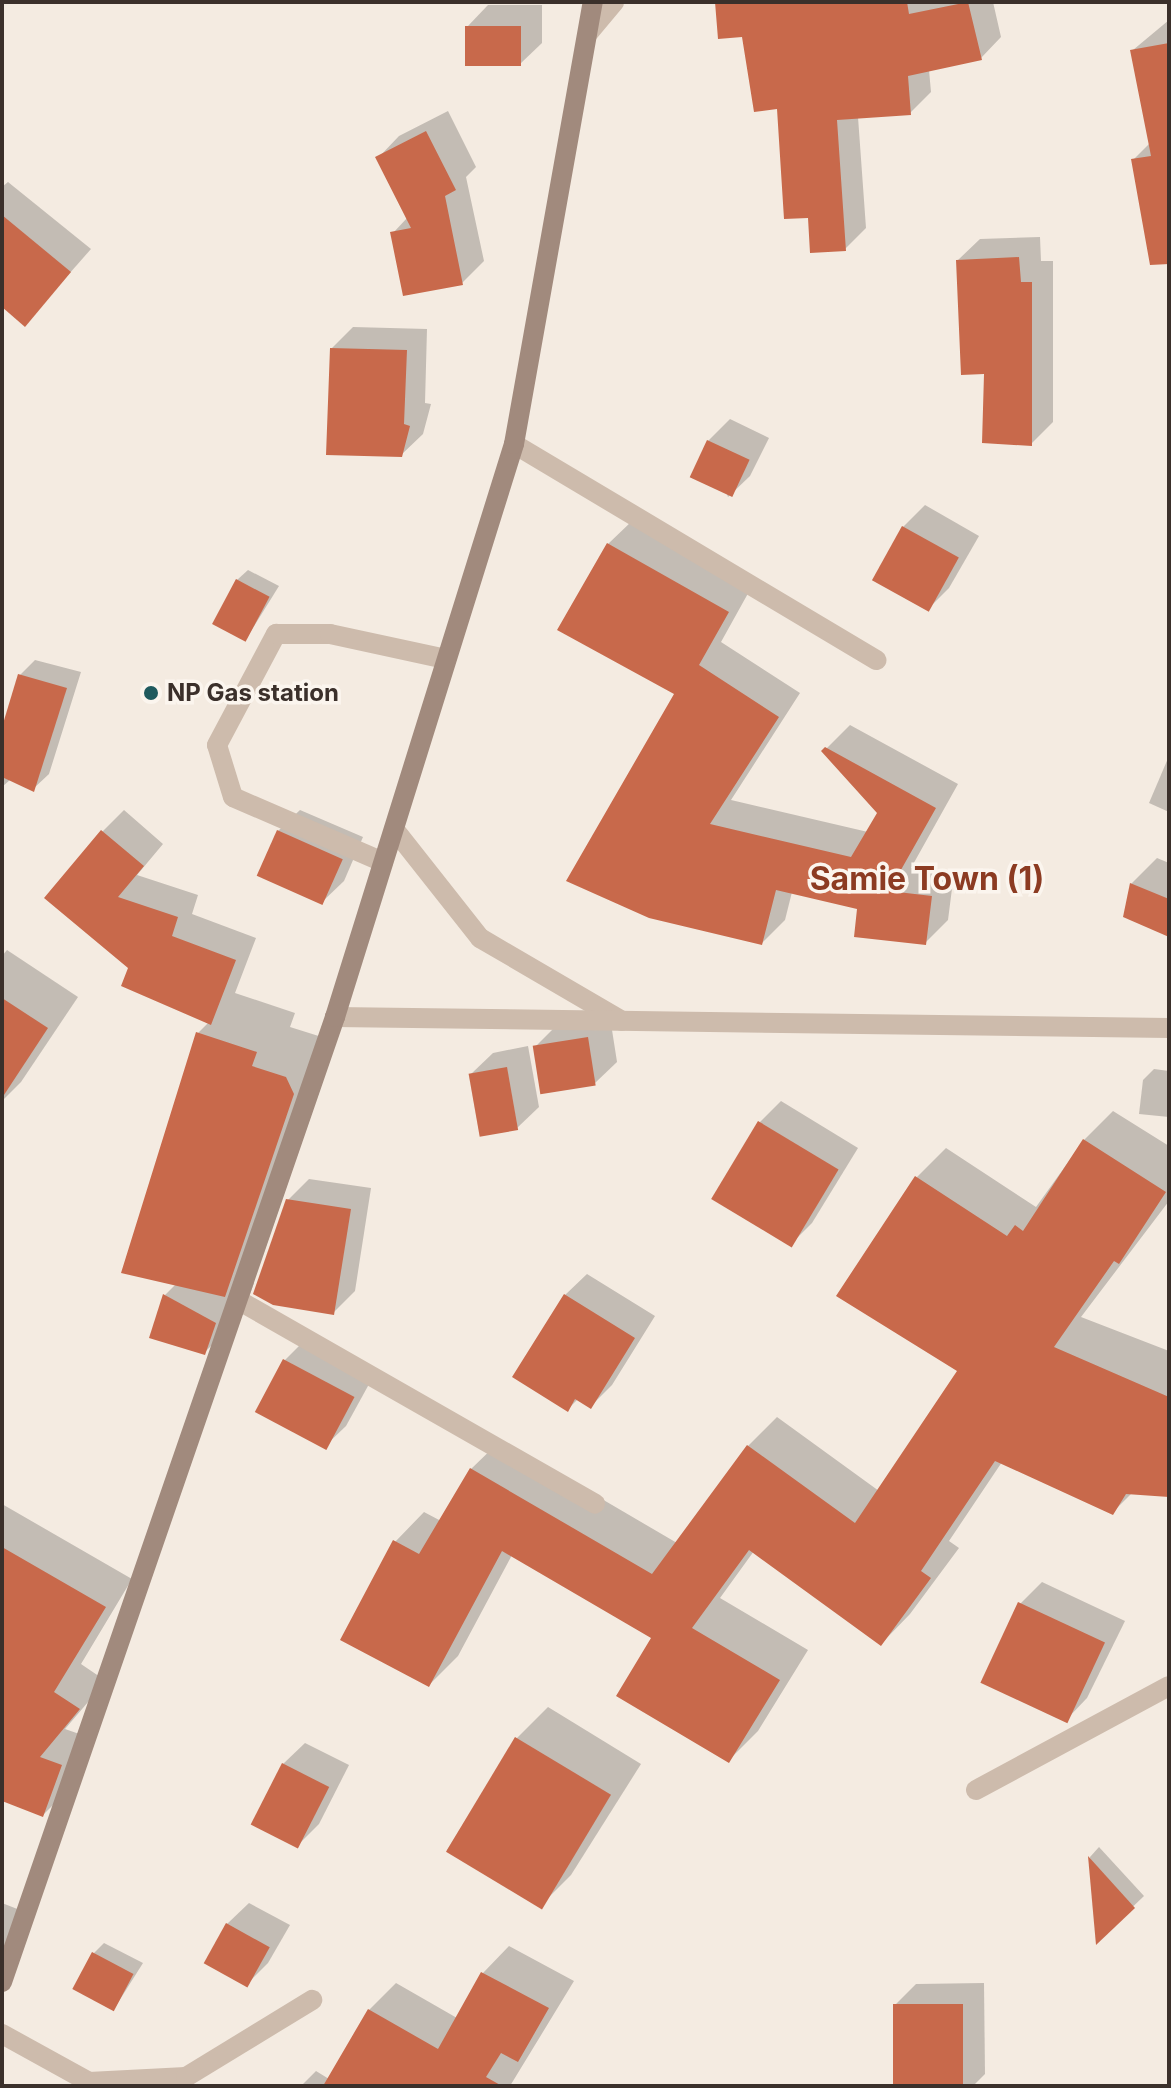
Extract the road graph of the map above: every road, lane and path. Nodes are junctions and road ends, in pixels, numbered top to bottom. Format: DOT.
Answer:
graph roads {
  1 [pos="593,2"];
  2 [pos="614,2"];
  3 [pos="589,32"];
  4 [pos="514,444"];
  5 [pos="446,659"];
  6 [pos="877,660"];
  7 [pos="394,829"];
  8 [pos="383,862"];
  9 [pos="335,1017"];
  10 [pos="622,1021"];
  11 [pos="1169,1028"];
  12 [pos="238,1300"];
  13 [pos="595,1504"];
  14 [pos="1169,1686"];
  15 [pos="976,1790"];
  16 [pos="2,1982"];
  17 [pos="312,2000"];
  18 [pos="2,2034"];
  1 -- 3 [label="main road"];
  2 -- 3 [label="street"];
  3 -- 4 [label="main road"];
  4 -- 5 [label="main road"];
  4 -- 6 [label="street"];
  5 -- 7 [label="main road"];
  5 -- 8 [label="street"];
  7 -- 8 [label="main road"];
  7 -- 10 [label="street"];
  8 -- 9 [label="main road"];
  9 -- 10 [label="street"];
  9 -- 12 [label="main road"];
  10 -- 11 [label="street"];
  12 -- 13 [label="street"];
  12 -- 16 [label="main road"];
  14 -- 15 [label="street"];
  17 -- 18 [label="street"];
}
